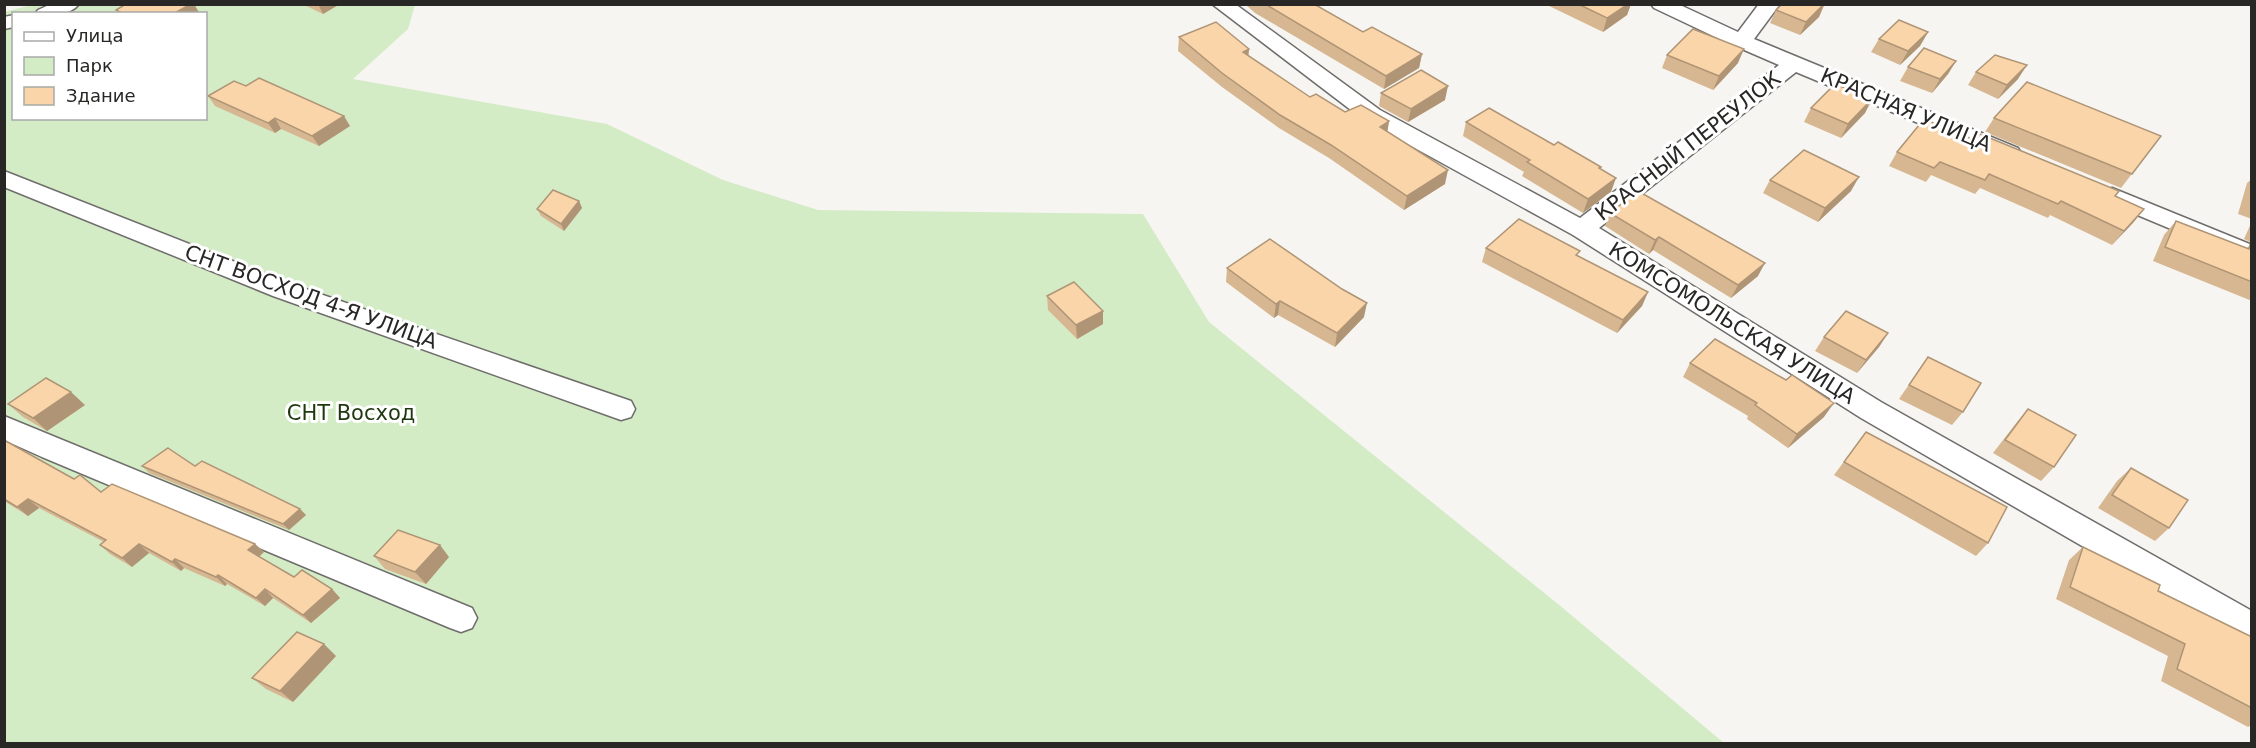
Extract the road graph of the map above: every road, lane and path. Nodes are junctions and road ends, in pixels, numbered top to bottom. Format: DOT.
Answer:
graph roads {
  1 [pos="69,4"];
  2 [pos="1222,4"];
  3 [pos="1661,4"];
  4 [pos="1770,4"];
  5 [pos="50,12"];
  6 [pos="1740,43"];
  7 [pos="1795,63"];
  8 [pos="2034,164"];
  9 [pos="4,178"];
  10 [pos="2088,186"];
  11 [pos="1582,230"];
  12 [pos="2252,255"];
  13 [pos="621,409"];
  14 [pos="4,427"];
  15 [pos="460,618"];
  16 [pos="2252,628"];
  1 -- 5 [label="street"];
  2 -- 11 [label="street, КОМСОМОЛЬСКАЯ УЛИЦА"];
  3 -- 6 [label="street, КРАСНАЯ УЛИЦА"];
  4 -- 6 [label="street"];
  6 -- 7 [label="street, КРАСНАЯ УЛИЦА"];
  7 -- 8 [label="street, КРАСНАЯ УЛИЦА"];
  7 -- 11 [label="street, КРАСНЫЙ ПЕРЕУЛОК"];
  9 -- 13 [label="street, СНТ ВОСХОД 4-Я УЛИЦА"];
  10 -- 12 [label="street"];
  11 -- 16 [label="street, КОМСОМОЛЬСКАЯ УЛИЦА"];
  14 -- 15 [label="street"];
}
